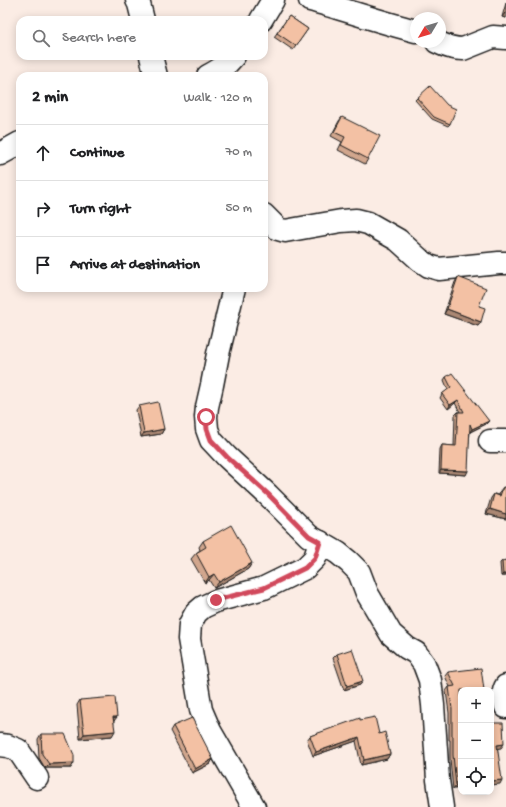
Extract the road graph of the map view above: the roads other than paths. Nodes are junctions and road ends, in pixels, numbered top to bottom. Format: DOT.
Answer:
graph roads {
  1 [pos="137,0"];
  2 [pos="273,0"];
  3 [pos="310,0"];
  4 [pos="142,16"];
  5 [pos="263,16"];
  6 [pos="410,30"];
  7 [pos="506,38"];
  8 [pos="446,46"];
  9 [pos="152,60"];
  10 [pos="232,65"];
  11 [pos="155,72"];
  12 [pos="217,72"];
  13 [pos="16,145"];
  14 [pos="0,154"];
  15 [pos="268,219"];
  16 [pos="506,263"];
  17 [pos="233,292"];
  18 [pos="320,542"];
  19 [pos="506,686"];
  20 [pos="506,707"];
  21 [pos="0,745"];
  22 [pos="37,778"];
  23 [pos="254,807"];
  24 [pos="442,807"];
  1 -- 4 [label="street"];
  2 -- 5 [label="street"];
  3 -- 6 [label="street"];
  7 -- 8 [label="street"];
  9 -- 11 [label="street"];
  10 -- 12 [label="street"];
  13 -- 14 [label="street"];
  15 -- 16 [label="street"];
  17 -- 18 [label="street"];
  18 -- 23 [label="street"];
  18 -- 24 [label="street"];
  19 -- 20 [label="street"];
  21 -- 22 [label="street"];
}
